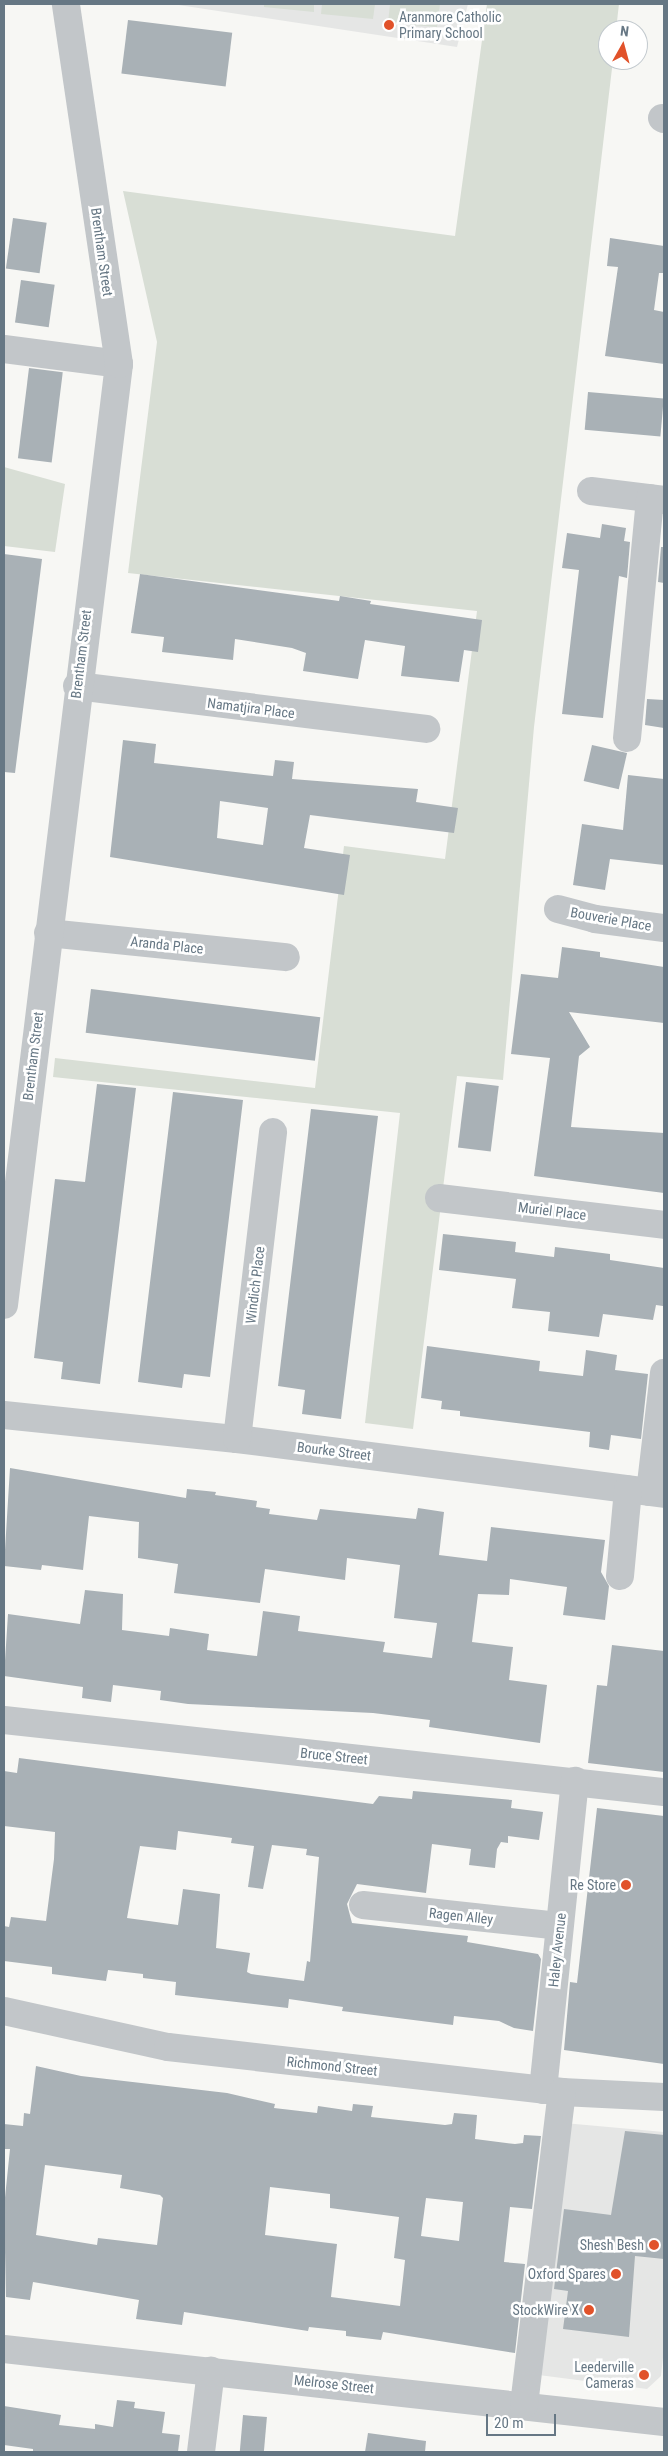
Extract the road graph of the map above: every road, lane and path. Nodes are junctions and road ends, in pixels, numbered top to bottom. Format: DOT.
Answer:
graph roads {
  1 [pos="66,4"];
  2 [pos="4,349"];
  3 [pos="119,364"];
  4 [pos="591,490"];
  5 [pos="657,499"];
  6 [pos="77,686"];
  7 [pos="426,729"];
  8 [pos="627,738"];
  9 [pos="558,909"];
  10 [pos="664,928"];
  11 [pos="48,933"];
  12 [pos="286,957"];
  13 [pos="273,1132"];
  14 [pos="440,1198"];
  15 [pos="664,1225"];
  16 [pos="4,1305"];
  17 [pos="664,1373"];
  18 [pos="4,1415"];
  19 [pos="237,1439"];
  20 [pos="647,1492"];
  21 [pos="620,1576"];
  22 [pos="4,1720"];
  23 [pos="575,1781"];
  24 [pos="664,1792"];
  25 [pos="363,1905"];
  26 [pos="559,1926"];
  27 [pos="4,2011"];
  28 [pos="552,2091"];
  29 [pos="664,2096"];
  30 [pos="4,2349"];
  31 [pos="211,2371"];
  32 [pos="524,2405"];
  33 [pos="664,2422"];
  34 [pos="201,2452"];
  1 -- 3 [label="street, Brentham Street"];
  2 -- 3 [label="street"];
  3 -- 6 [label="street, Brentham Street"];
  4 -- 5 [label="street"];
  5 -- 8 [label="street"];
  6 -- 7 [label="street, Namatjira Place"];
  6 -- 11 [label="street, Brentham Street"];
  9 -- 10 [label="street, Bouverie Place"];
  11 -- 12 [label="street, Aranda Place"];
  11 -- 16 [label="street, Brentham Street"];
  13 -- 19 [label="street, Windich Place"];
  14 -- 15 [label="street, Muriel Place"];
  17 -- 20 [label="street"];
  18 -- 19 [label="street, Bourke Street"];
  19 -- 20 [label="street, Bourke Street"];
  20 -- 21 [label="street"];
  22 -- 23 [label="street, Bruce Street"];
  23 -- 24 [label="street, Bruce Street"];
  23 -- 26 [label="street, Haley Avenue"];
  25 -- 26 [label="street, Ragen Alley"];
  26 -- 28 [label="street, Haley Avenue"];
  27 -- 28 [label="street, Richmond Street"];
  28 -- 29 [label="street, Richmond Street"];
  28 -- 32 [label="street, Haley Avenue"];
  30 -- 31 [label="street, Melrose Street"];
  31 -- 32 [label="street, Melrose Street"];
  31 -- 34 [label="street"];
  32 -- 33 [label="street, Melrose Street"];
}
